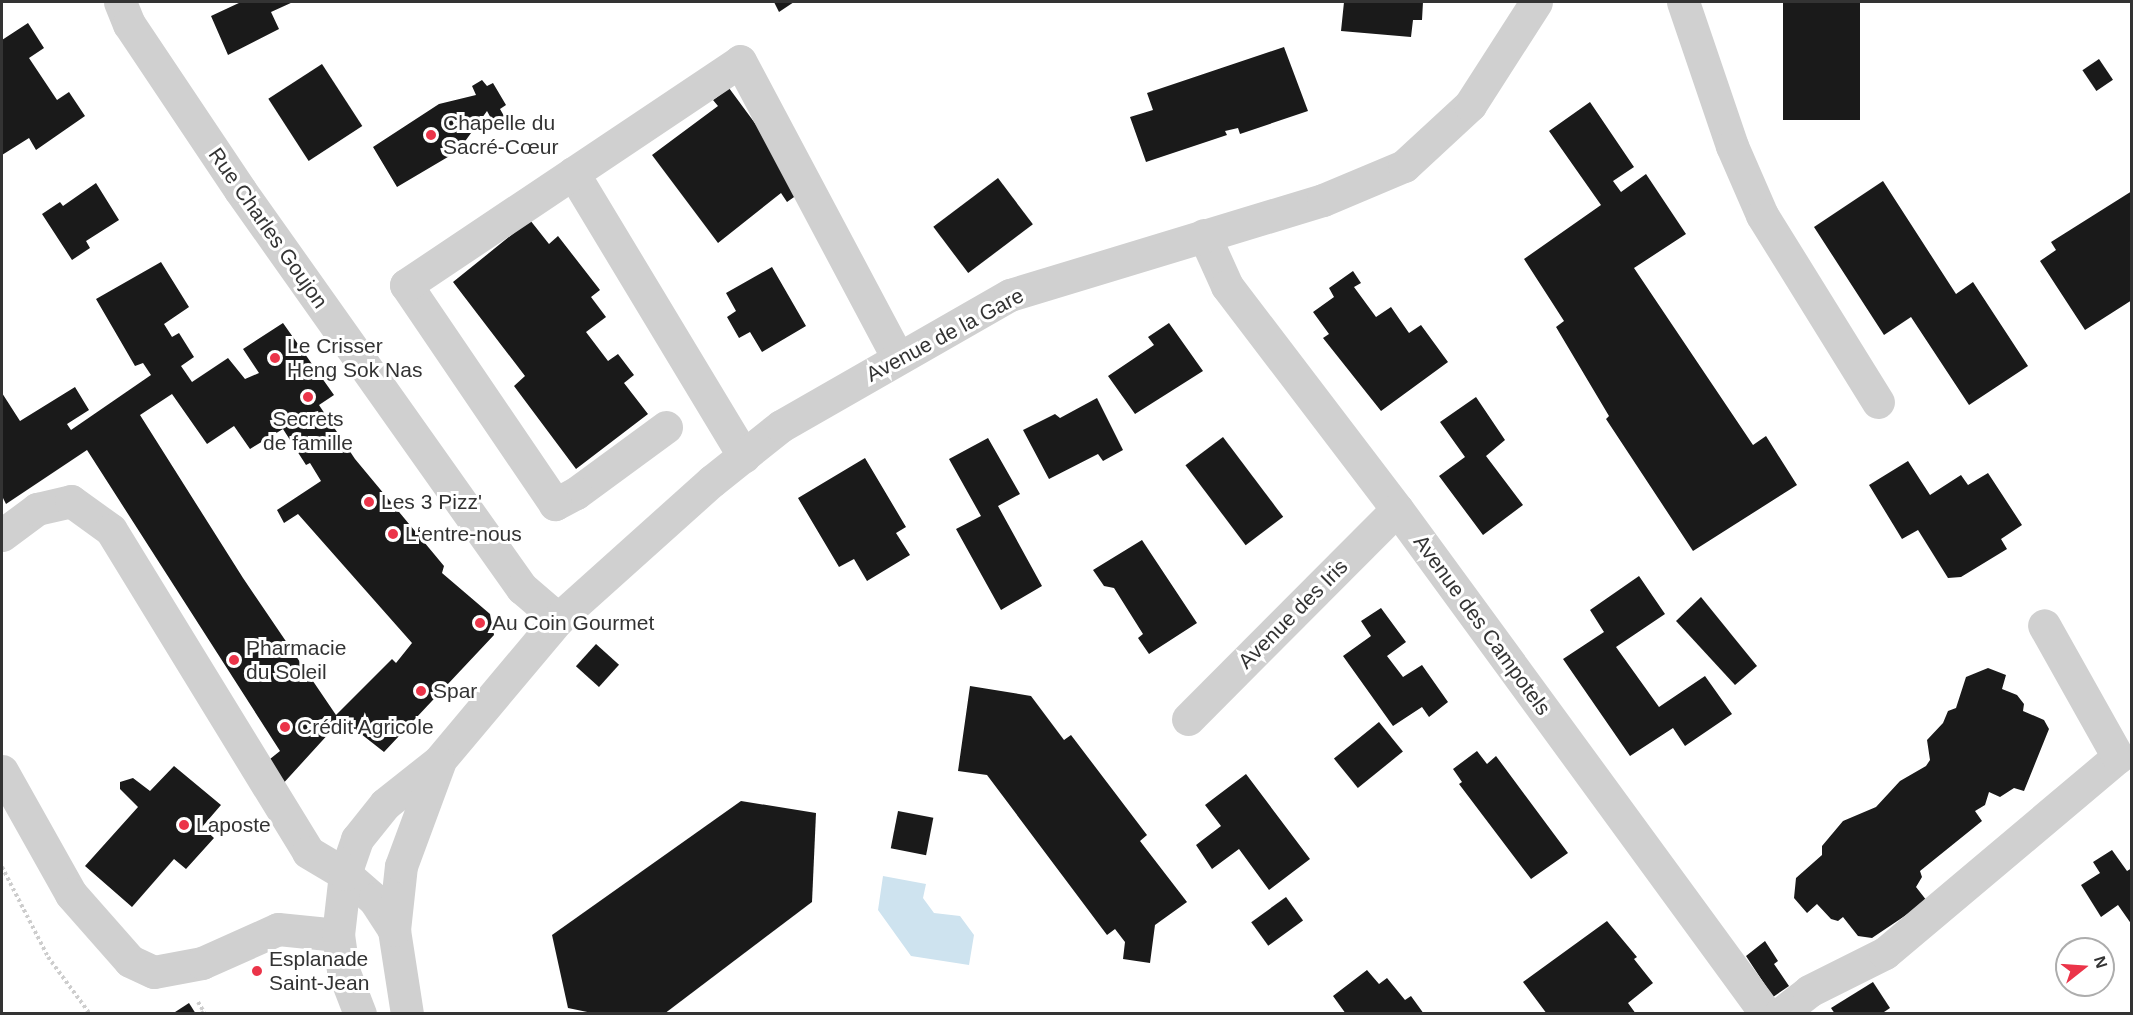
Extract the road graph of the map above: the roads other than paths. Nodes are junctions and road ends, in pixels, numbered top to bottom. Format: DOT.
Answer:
graph roads {
  1 [pos="120,2"];
  2 [pos="1536,2"];
  3 [pos="1683,2"];
  4 [pos="573,173"];
  5 [pos="1204,235"];
  6 [pos="898,358"];
  7 [pos="1878,402"];
  8 [pos="666,427"];
  9 [pos="744,456"];
  10 [pos="1397,509"];
  11 [pos="2,535"];
  12 [pos="558,619"];
  13 [pos="2044,625"];
  14 [pos="1188,719"];
  15 [pos="439,761"];
  16 [pos="2,771"];
  17 [pos="401,866"];
  18 [pos="345,874"];
  19 [pos="374,899"];
  20 [pos="394,930"];
  21 [pos="338,935"];
  22 [pos="360,1014"];
  23 [pos="407,1014"];
  24 [pos="1766,1014"];
  25 [pos="1780,1014"];
  1 -- 12 [label="street, Rue Charles Goujon"];
  2 -- 5 [label="street, Avenue de la Gare"];
  3 -- 7 [label="street"];
  4 -- 6 [label="street"];
  4 -- 8 [label="street"];
  4 -- 9 [label="street"];
  5 -- 6 [label="street, Avenue de la Gare"];
  5 -- 10 [label="street, Avenue des Campotels"];
  6 -- 9 [label="street, Avenue de la Gare"];
  9 -- 12 [label="street, Avenue de la Gare"];
  10 -- 14 [label="street, Avenue des Iris"];
  10 -- 24 [label="street, Avenue des Campotels"];
  11 -- 18 [label="street"];
  12 -- 15 [label="street, Avenue de la Gare"];
  13 -- 25 [label="street"];
  15 -- 17 [label="street, Avenue de la Gare"];
  15 -- 18 [label="street, Avenue de la Gare"];
  16 -- 21 [label="street"];
  17 -- 19 [label="street"];
  17 -- 20 [label="street, Avenue de la Gare"];
  18 -- 19 [label="street"];
  18 -- 21 [label="street, Avenue de la Gare"];
  19 -- 20 [label="street"];
  19 -- 21 [label="street"];
  20 -- 23 [label="street"];
  21 -- 22 [label="street, Avenue de la Gare"];
}
